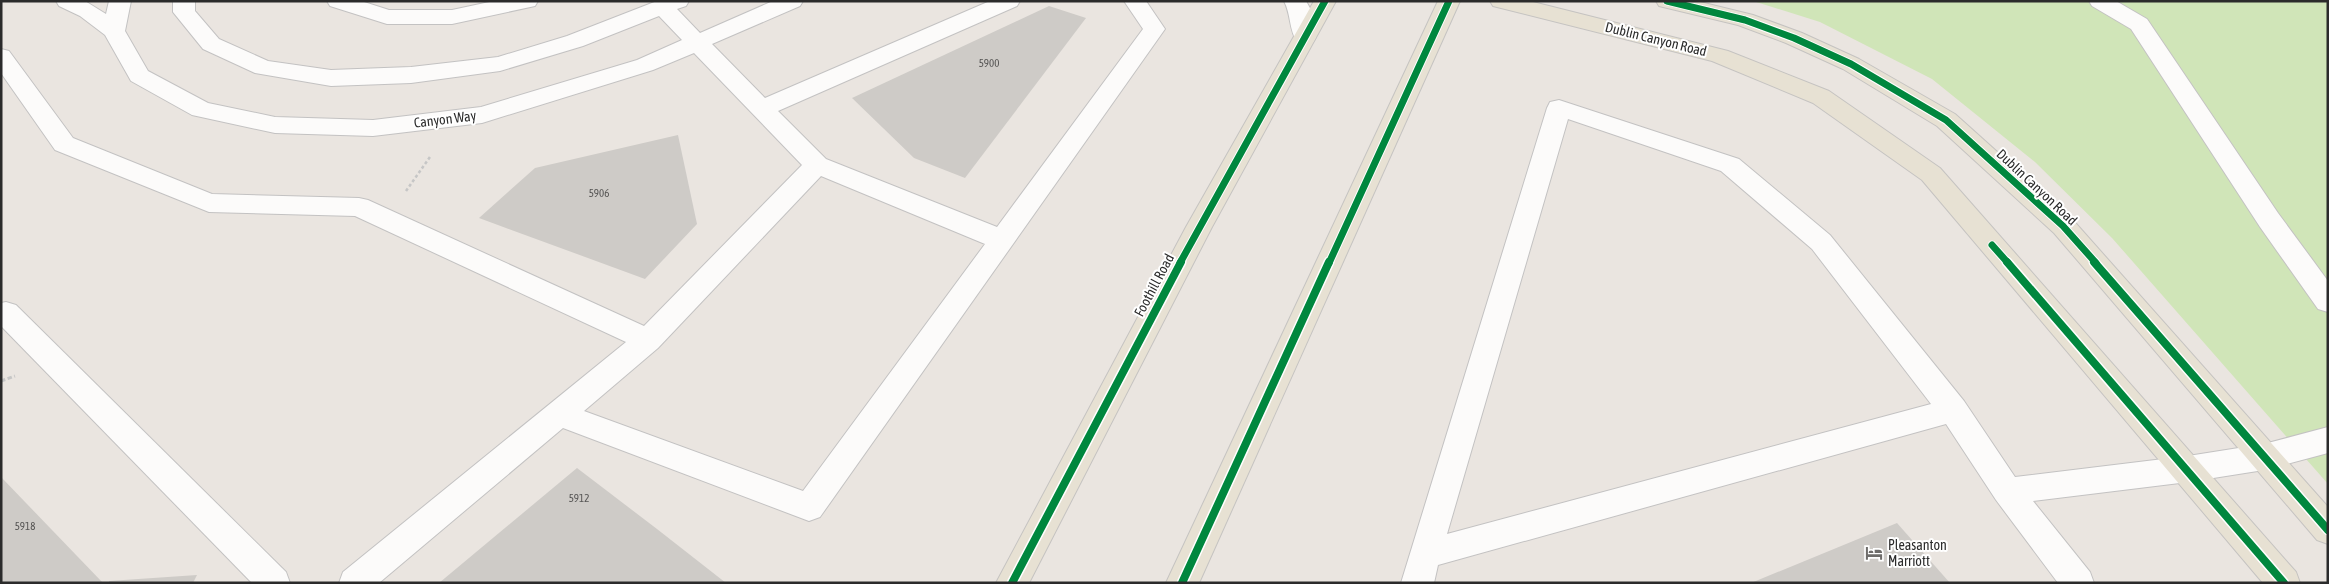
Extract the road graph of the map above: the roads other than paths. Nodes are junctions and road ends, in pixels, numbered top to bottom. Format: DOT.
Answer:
graph roads {
  1 [pos="67,1"];
  2 [pos="120,1"];
  3 [pos="184,1"];
  4 [pos="338,1"];
  5 [pos="527,1"];
  6 [pos="792,1"];
  7 [pos="1009,1"];
  8 [pos="1135,1"];
  9 [pos="1295,1"];
  10 [pos="1325,1"];
  11 [pos="1449,1"];
  12 [pos="1501,1"];
  13 [pos="1667,1"];
  14 [pos="2100,1"];
  15 [pos="671,4"];
  16 [pos="114,31"];
  17 [pos="1305,37"];
  18 [pos="696,42"];
  19 [pos="1,56"];
  20 [pos="761,109"];
  21 [pos="817,165"];
  22 [pos="1002,240"];
  23 [pos="2328,302"];
  24 [pos="1,314"];
  25 [pos="648,340"];
  26 [pos="1953,410"];
  27 [pos="559,414"];
  28 [pos="2328,440"];
  29 [pos="2264,457"];
  30 [pos="2188,469"];
  31 [pos="2007,491"];
  32 [pos="2328,530"];
  33 [pos="1425,554"];
  34 [pos="274,583"];
  35 [pos="355,583"];
  36 [pos="1012,583"];
  37 [pos="1182,583"];
  38 [pos="1417,583"];
  39 [pos="2078,583"];
  40 [pos="2284,583"];
  1 -- 16 [label="street, Canyon Way"];
  2 -- 16 [label="street"];
  3 -- 15 [label="street"];
  4 -- 5 [label="street"];
  6 -- 18 [label="street, Canyon Way"];
  7 -- 20 [label="street"];
  8 -- 22 [label="street"];
  9 -- 17 [label="street"];
  10 -- 17 [label="main road, Foothill Road"];
  11 -- 37 [label="main road"];
  12 -- 30 [label="main road, Dublin Canyon Road"];
  13 -- 29 [label="main road, Dublin Canyon Road"];
  14 -- 23 [label="street"];
  15 -- 18 [label="street"];
  16 -- 18 [label="street, Canyon Way"];
  17 -- 36 [label="main road, Foothill Road"];
  18 -- 20 [label="street"];
  19 -- 25 [label="street"];
  20 -- 21 [label="street"];
  21 -- 22 [label="street"];
  21 -- 25 [label="street"];
  22 -- 27 [label="street"];
  24 -- 34 [label="street"];
  25 -- 27 [label="street"];
  26 -- 31 [label="street"];
  26 -- 33 [label="street"];
  26 -- 33 [label="street"];
  27 -- 35 [label="street"];
  28 -- 29 [label="street"];
  29 -- 30 [label="street"];
  29 -- 32 [label="main road, Dublin Canyon Road"];
  30 -- 31 [label="street"];
  30 -- 40 [label="main road, Dublin Canyon Road"];
  31 -- 39 [label="street"];
  33 -- 38 [label="street"];
}
